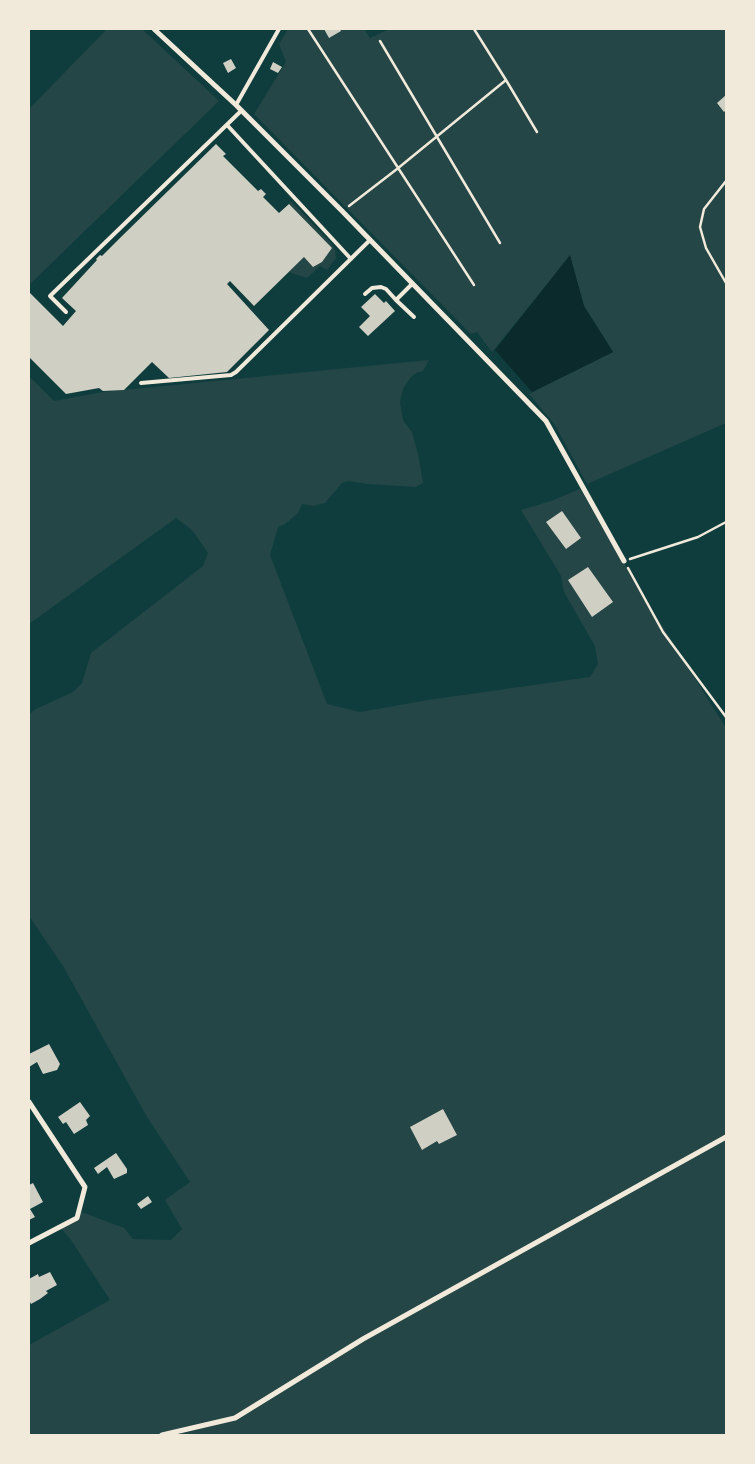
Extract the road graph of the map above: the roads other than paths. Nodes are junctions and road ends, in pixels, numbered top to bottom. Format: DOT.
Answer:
graph roads {
  1 [pos="154,29"];
  2 [pos="279,29"];
  3 [pos="236,105"];
  4 [pos="241,111"];
  5 [pos="226,125"];
  6 [pos="370,240"];
  7 [pos="351,259"];
  8 [pos="412,284"];
  9 [pos="364,294"];
  10 [pos="396,300"];
  11 [pos="66,312"];
  12 [pos="414,317"];
  13 [pos="141,383"];
  14 [pos="624,560"];
  15 [pos="29,1102"];
  16 [pos="726,1137"];
  17 [pos="29,1243"];
  18 [pos="162,1435"];
  1 -- 3 [label="street"];
  2 -- 3 [label="lane"];
  3 -- 4 [label="street"];
  4 -- 5 [label="lane"];
  4 -- 6 [label="street"];
  5 -- 7 [label="lane"];
  5 -- 11 [label="lane"];
  6 -- 7 [label="lane"];
  6 -- 8 [label="street"];
  7 -- 13 [label="lane"];
  8 -- 10 [label="lane"];
  8 -- 14 [label="street"];
  9 -- 10 [label="lane"];
  10 -- 12 [label="lane"];
  15 -- 17 [label="street"];
  16 -- 18 [label="street"];
}
